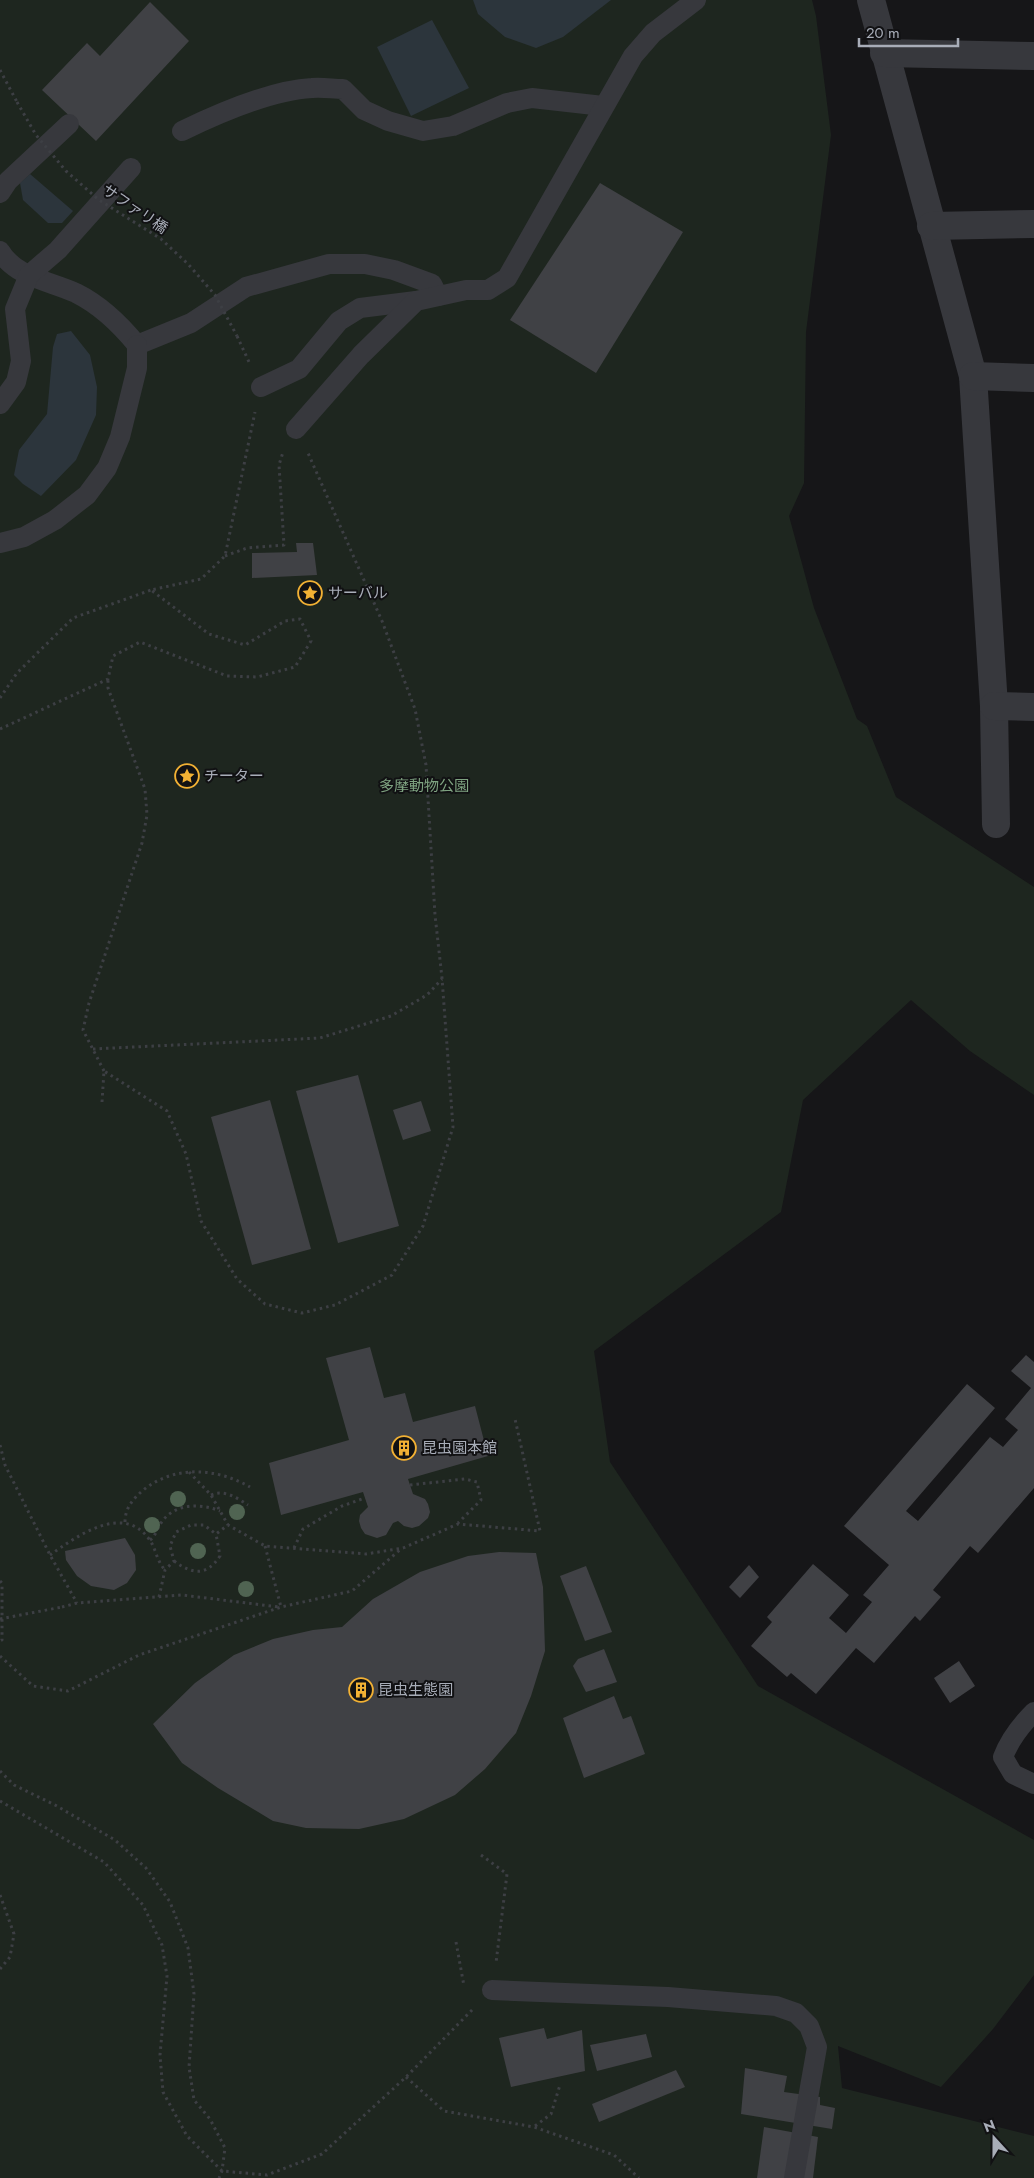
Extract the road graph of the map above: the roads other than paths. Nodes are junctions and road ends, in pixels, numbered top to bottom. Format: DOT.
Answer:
graph roads {
  1 [pos="696,0"];
  2 [pos="871,0"];
  3 [pos="884,53"];
  4 [pos="1034,56"];
  5 [pos="603,106"];
  6 [pos="69,124"];
  7 [pos="182,131"];
  8 [pos="131,168"];
  9 [pos="0,193"];
  10 [pos="1034,224"];
  11 [pos="931,226"];
  12 [pos="0,251"];
  13 [pos="29,275"];
  14 [pos="438,296"];
  15 [pos="416,301"];
  16 [pos="137,346"];
  17 [pos="973,376"];
  18 [pos="1034,378"];
  19 [pos="261,387"];
  20 [pos="0,404"];
  21 [pos="296,429"];
  22 [pos="0,543"];
  23 [pos="994,706"];
  24 [pos="1034,706"];
  25 [pos="996,824"];
  26 [pos="1034,1712"];
  27 [pos="1034,1784"];
  28 [pos="492,1990"];
  29 [pos="794,2178"];
  1 -- 5 [label="lane"];
  2 -- 3 [label="street"];
  3 -- 4 [label="street"];
  3 -- 11 [label="street"];
  5 -- 7 [label="lane"];
  5 -- 14 [label="lane"];
  6 -- 9 [label="lane"];
  8 -- 13 [label="lane"];
  10 -- 11 [label="street"];
  11 -- 17 [label="street"];
  12 -- 13 [label="lane"];
  13 -- 16 [label="lane"];
  13 -- 20 [label="lane"];
  14 -- 15 [label="lane"];
  14 -- 16 [label="lane"];
  15 -- 19 [label="lane"];
  15 -- 21 [label="lane"];
  16 -- 22 [label="lane"];
  17 -- 18 [label="street"];
  17 -- 23 [label="street"];
  23 -- 24 [label="street"];
  23 -- 25 [label="street"];
  26 -- 27 [label="lane"];
  28 -- 29 [label="lane"];
}
